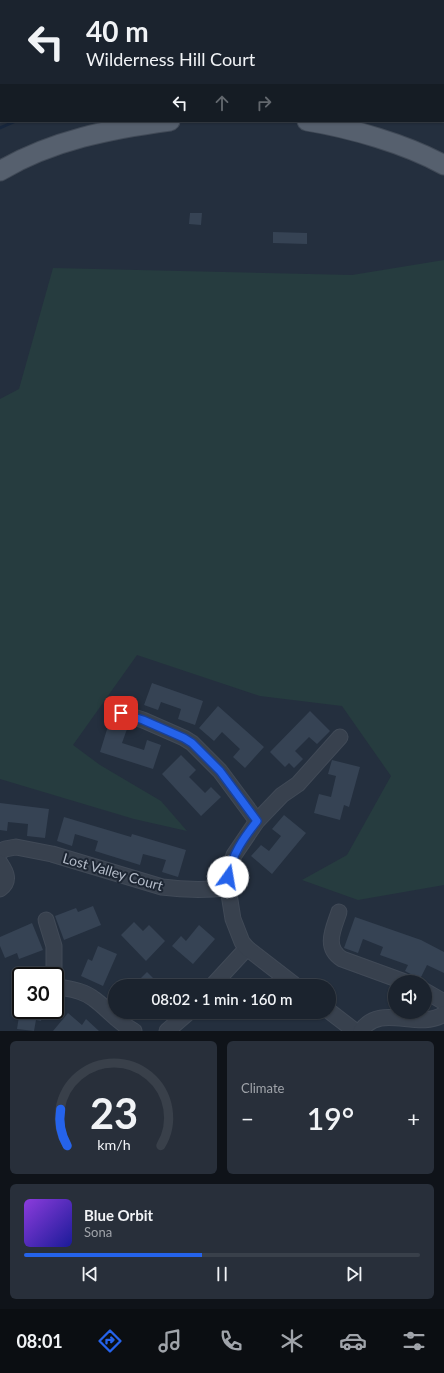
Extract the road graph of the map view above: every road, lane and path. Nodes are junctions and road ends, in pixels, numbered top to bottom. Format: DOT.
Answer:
graph roads {
  1 [pos="163,122"];
  2 [pos="312,122"];
  3 [pos="444,165"];
  4 [pos="0,171"];
  5 [pos="121,713"];
  6 [pos="340,737"];
  7 [pos="257,821"];
  8 [pos="0,852"];
  9 [pos="0,863"];
  10 [pos="228,888"];
  11 [pos="0,889"];
  12 [pos="339,912"];
  13 [pos="46,920"];
  14 [pos="247,948"];
  15 [pos="54,967"];
  16 [pos="388,976"];
  17 [pos="218,979"];
  18 [pos="287,979"];
  19 [pos="64,988"];
  20 [pos="432,995"];
  21 [pos="444,1002"];
  22 [pos="444,1014"];
  23 [pos="336,1016"];
  24 [pos="180,1019"];
  25 [pos="123,1028"];
  26 [pos="167,1031"];
  27 [pos="355,1031"];
  28 [pos="361,1031"];
  1 -- 4 [label="main road"];
  2 -- 3 [label="main road"];
  5 -- 7 [label="street"];
  6 -- 7 [label="street"];
  7 -- 10 [label="street"];
  8 -- 10 [label="street, Lost Valley Court"];
  9 -- 11 [label="street"];
  10 -- 14 [label="street"];
  12 -- 16 [label="street"];
  13 -- 15 [label="street"];
  14 -- 17 [label="street"];
  14 -- 18 [label="street"];
  19 -- 25 [label="street"];
  20 -- 21 [label="street"];
  22 -- 28 [label="street"];
  23 -- 27 [label="street"];
  24 -- 26 [label="street"];
}
